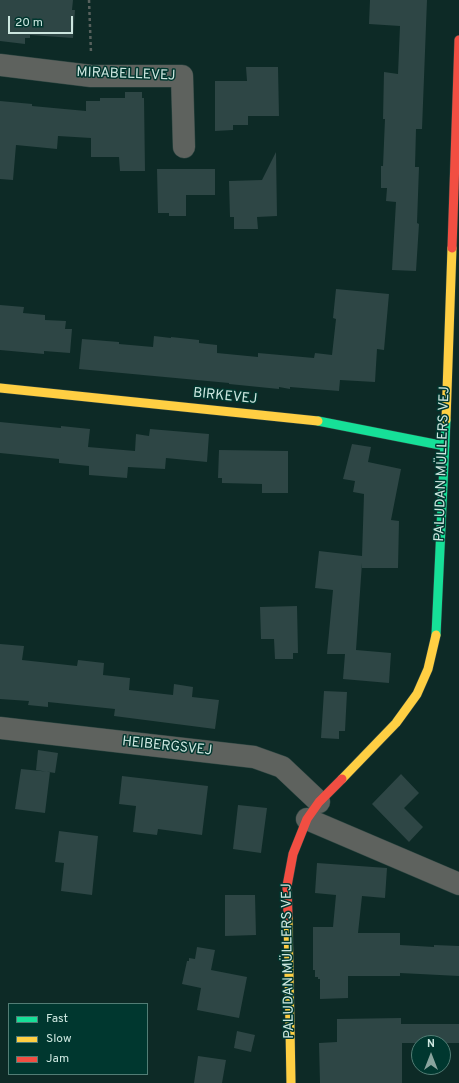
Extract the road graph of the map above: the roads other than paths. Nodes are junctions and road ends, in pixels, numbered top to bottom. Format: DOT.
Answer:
graph roads {
  1 [pos="459,40"];
  2 [pos="0,66"];
  3 [pos="184,147"];
  4 [pos="0,388"];
  5 [pos="445,446"];
  6 [pos="0,728"];
  7 [pos="313,810"];
  8 [pos="459,884"];
  9 [pos="291,1083"];
  1 -- 5 [label="street, PALUDAN MÜLLERS VEJ"];
  2 -- 3 [label="street, MIRABELLEVEJ"];
  4 -- 5 [label="street, BIRKEVEJ"];
  5 -- 7 [label="street, PALUDAN MÜLLERS VEJ"];
  6 -- 7 [label="street, HEIBERGSVEJ"];
  7 -- 8 [label="street"];
  7 -- 9 [label="street, PALUDAN MÜLLERS VEJ"];
}
